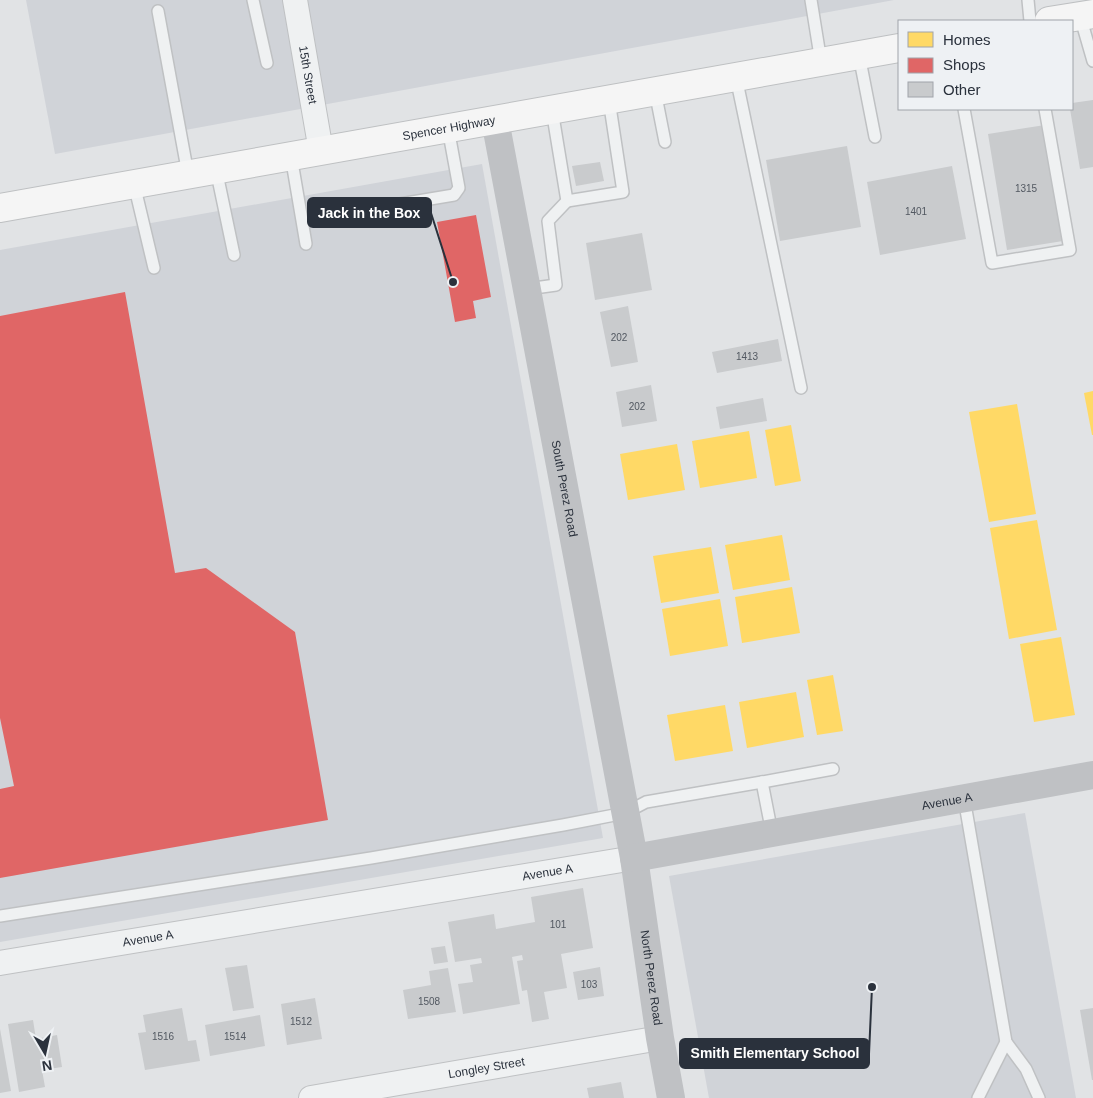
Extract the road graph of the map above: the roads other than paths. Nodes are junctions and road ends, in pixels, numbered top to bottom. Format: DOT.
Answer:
graph roads {
  1 [pos="254,0"];
  2 [pos="294,0"];
  3 [pos="811,0"];
  4 [pos="1028,0"];
  5 [pos="158,11"];
  6 [pos="1087,15"];
  7 [pos="1030,20"];
  8 [pos="1055,20"];
  9 [pos="898,48"];
  10 [pos="859,55"];
  11 [pos="1093,61"];
  12 [pos="821,62"];
  13 [pos="267,63"];
  14 [pos="736,77"];
  15 [pos="656,91"];
  16 [pos="609,100"];
  17 [pos="552,110"];
  18 [pos="964,110"];
  19 [pos="1045,110"];
  20 [pos="494,120"];
  21 [pos="448,128"];
  22 [pos="875,138"];
  23 [pos="665,142"];
  24 [pos="321,151"];
  25 [pos="291,156"];
  26 [pos="216,169"];
  27 [pos="188,175"];
  28 [pos="134,184"];
  29 [pos="567,201"];
  30 [pos="0,208"];
  31 [pos="370,209"];
  32 [pos="306,244"];
  33 [pos="234,255"];
  34 [pos="154,268"];
  35 [pos="526,290"];
  36 [pos="801,388"];
  37 [pos="833,769"];
  38 [pos="1093,775"];
  39 [pos="762,782"];
  40 [pos="964,798"];
  41 [pos="626,813"];
  42 [pos="772,833"];
  43 [pos="634,858"];
  44 [pos="0,916"];
  45 [pos="0,963"];
  46 [pos="660,1038"];
  47 [pos="1006,1042"];
  48 [pos="312,1098"];
  49 [pos="671,1098"];
  50 [pos="978,1098"];
  51 [pos="1039,1098"];
  1 -- 13 [label="lane"];
  2 -- 24 [label="street, 15th Street"];
  3 -- 12 [label="lane"];
  4 -- 7 [label="lane"];
  5 -- 27 [label="lane"];
  6 -- 8 [label="main road"];
  6 -- 11 [label="lane"];
  9 -- 10 [label="main road, Spencer Highway"];
  10 -- 12 [label="main road, Spencer Highway"];
  10 -- 22 [label="lane"];
  12 -- 14 [label="main road, Spencer Highway"];
  14 -- 15 [label="main road, Spencer Highway"];
  14 -- 36 [label="lane"];
  15 -- 16 [label="main road, Spencer Highway"];
  15 -- 23 [label="lane"];
  16 -- 17 [label="main road, Spencer Highway"];
  16 -- 29 [label="lane"];
  17 -- 20 [label="main road, Spencer Highway"];
  17 -- 29 [label="lane"];
  18 -- 19 [label="lane"];
  20 -- 21 [label="main road, Spencer Highway"];
  20 -- 35 [label="street, South Perez Road"];
  21 -- 24 [label="main road, Spencer Highway"];
  21 -- 31 [label="lane"];
  24 -- 25 [label="main road, Spencer Highway"];
  25 -- 26 [label="main road, Spencer Highway"];
  25 -- 32 [label="lane"];
  26 -- 27 [label="main road, Spencer Highway"];
  26 -- 33 [label="lane"];
  27 -- 28 [label="main road, Spencer Highway"];
  28 -- 30 [label="main road, Spencer Highway"];
  28 -- 34 [label="lane"];
  29 -- 35 [label="lane"];
  35 -- 41 [label="street, South Perez Road"];
  37 -- 39 [label="lane"];
  38 -- 40 [label="street, Avenue A"];
  39 -- 41 [label="lane"];
  39 -- 42 [label="lane"];
  40 -- 42 [label="street, Avenue A"];
  40 -- 47 [label="lane"];
  41 -- 43 [label="street, South Perez Road"];
  41 -- 44 [label="lane"];
  42 -- 43 [label="street, Avenue A"];
  43 -- 45 [label="street, Avenue A"];
  43 -- 46 [label="street, North Perez Road"];
  46 -- 48 [label="street, Longley Street"];
  46 -- 49 [label="street, North Perez Road"];
  47 -- 50 [label="lane"];
  47 -- 51 [label="lane"];
}
